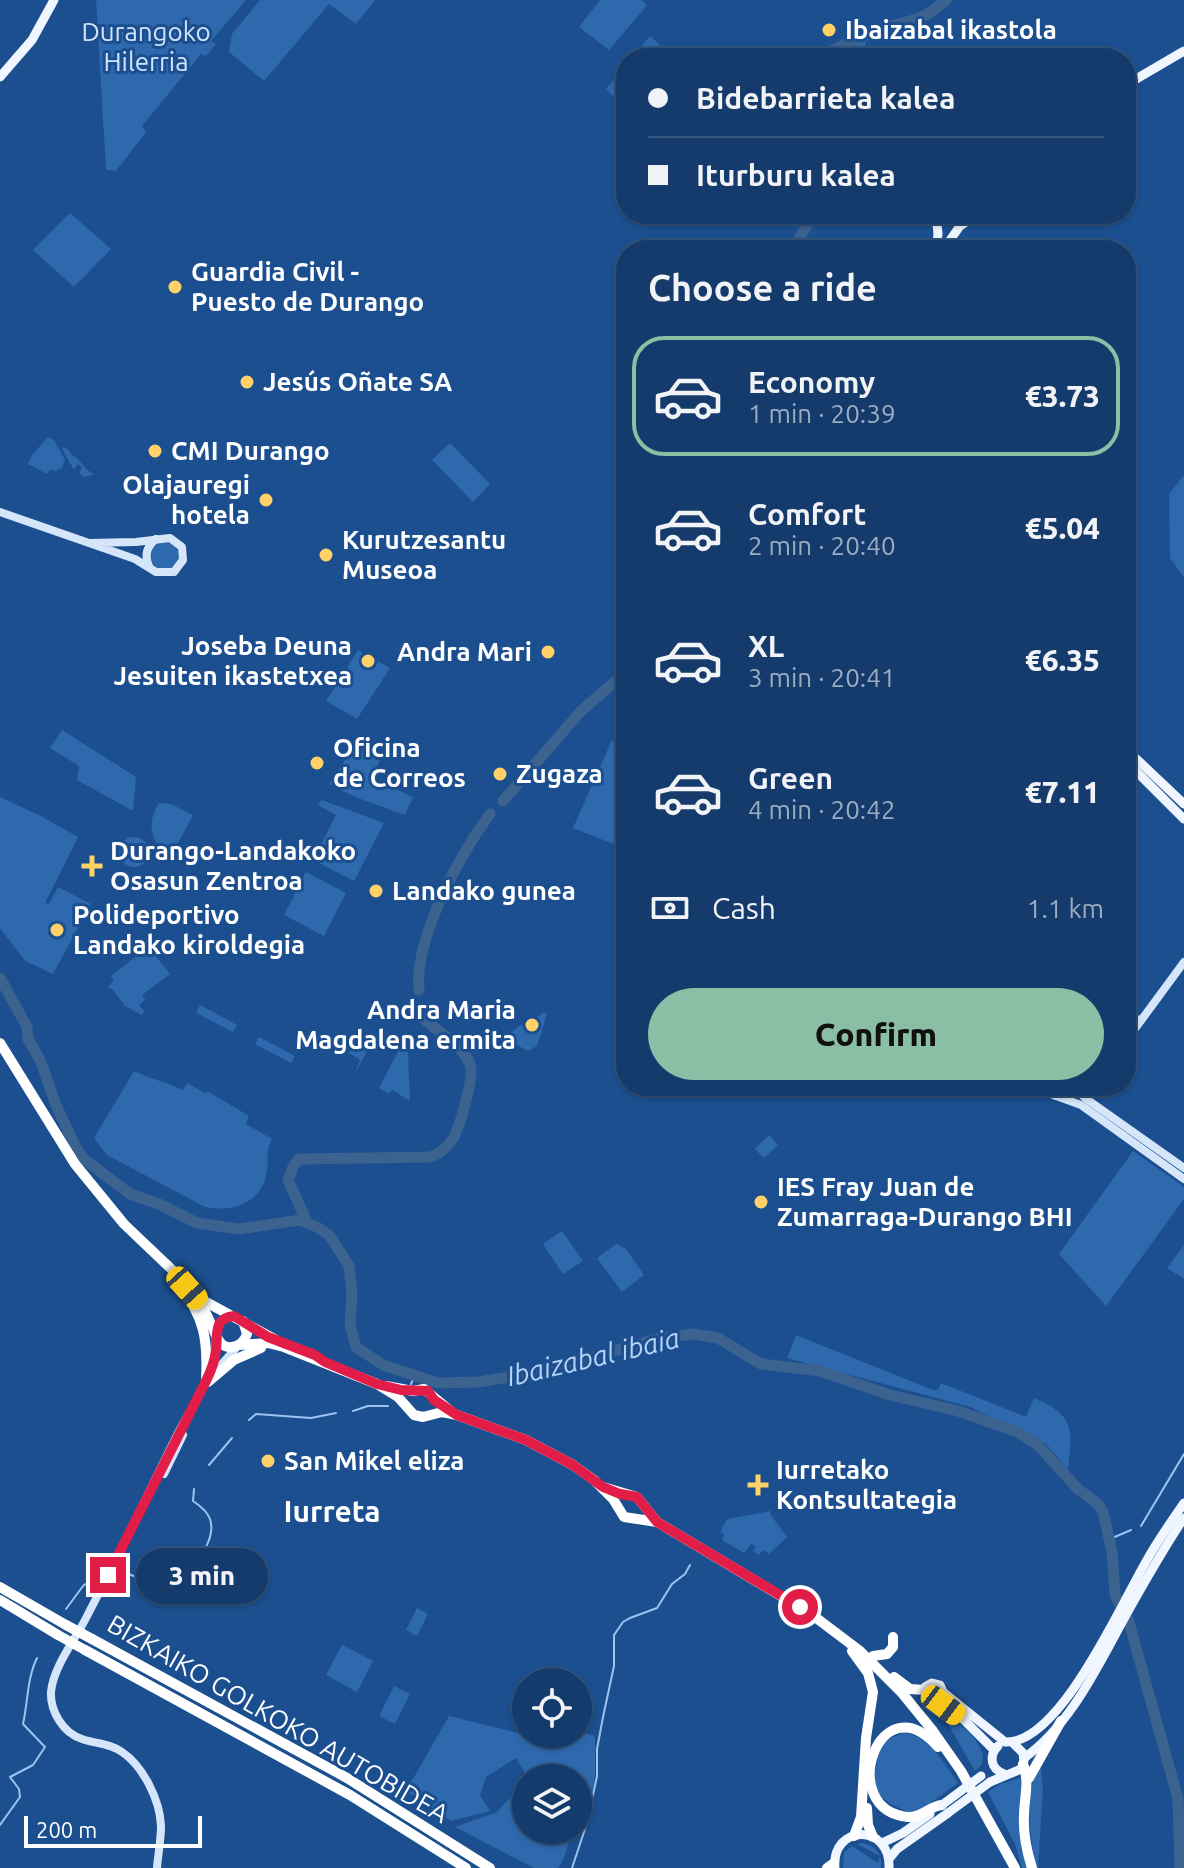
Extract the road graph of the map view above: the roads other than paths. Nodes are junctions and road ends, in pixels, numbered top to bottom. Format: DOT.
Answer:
graph roads {
  1 [pos="54,0"];
  2 [pos="1184,51"];
  3 [pos="0,77"];
  4 [pos="1136,79"];
  5 [pos="963,224"];
  6 [pos="950,240"];
  7 [pos="0,512"];
  8 [pos="156,539"];
  9 [pos="89,543"];
  10 [pos="150,567"];
  11 [pos="1136,758"];
  12 [pos="1136,771"];
  13 [pos="1184,804"];
  14 [pos="1184,819"];
  15 [pos="1184,962"];
  16 [pos="1145,1016"];
  17 [pos="1136,1020"];
  18 [pos="1136,1028"];
  19 [pos="0,1043"];
  20 [pos="1083,1096"];
  21 [pos="1059,1097"];
  22 [pos="1184,1168"];
  23 [pos="1184,1179"];
  24 [pos="172,1271"];
  25 [pos="239,1318"];
  26 [pos="216,1332"];
  27 [pos="238,1346"];
  28 [pos="325,1362"];
  29 [pos="207,1382"];
  30 [pos="377,1384"];
  31 [pos="413,1391"];
  32 [pos="434,1400"];
  33 [pos="407,1405"];
  34 [pos="430,1413"];
  35 [pos="190,1415"];
  36 [pos="457,1415"];
  37 [pos="175,1440"];
  38 [pos="170,1463"];
  39 [pos="152,1487"];
  40 [pos="603,1487"];
  41 [pos="629,1495"];
  42 [pos="1184,1503"];
  43 [pos="144,1505"];
  44 [pos="619,1508"];
  45 [pos="641,1512"];
  46 [pos="1184,1518"];
  47 [pos="1162,1543"];
  48 [pos="0,1587"];
  49 [pos="0,1600"];
  50 [pos="794,1604"];
  51 [pos="836,1631"];
  52 [pos="893,1637"];
  53 [pos="1100,1654"];
  54 [pos="873,1656"];
  55 [pos="924,1690"];
  56 [pos="943,1692"];
  57 [pos="936,1701"];
  58 [pos="1061,1721"];
  59 [pos="1009,1743"];
  60 [pos="994,1750"];
  61 [pos="1024,1761"];
  62 [pos="993,1765"];
  63 [pos="1004,1774"];
  64 [pos="986,1779"];
  65 [pos="869,1780"];
  66 [pos="1027,1784"];
  67 [pos="945,1809"];
  68 [pos="992,1824"];
  69 [pos="854,1836"];
  70 [pos="878,1840"];
  71 [pos="889,1864"];
  72 [pos="832,1866"];
  73 [pos="491,1867"];
  74 [pos="157,1868"];
  75 [pos="466,1868"];
  76 [pos="1015,1868"];
  77 [pos="1032,1868"];
  1 -- 3 [label="main road"];
  2 -- 4 [label="main road"];
  5 -- 6 [label="main road"];
  7 -- 9 [label="street"];
  8 -- 9 [label="street"];
  8 -- 10 [label="street"];
  8 -- 10 [label="street"];
  9 -- 10 [label="street"];
  11 -- 13 [label="main road"];
  12 -- 14 [label="main road"];
  15 -- 16 [label="street"];
  16 -- 17 [label="street"];
  16 -- 18 [label="street"];
  19 -- 24 [label="highway"];
  20 -- 22 [label="street"];
  21 -- 23 [label="street"];
  24 -- 25 [label="highway"];
  24 -- 26 [label="highway"];
  24 -- 29 [label="highway"];
  25 -- 26 [label="highway"];
  25 -- 27 [label="highway"];
  25 -- 28 [label="highway"];
  26 -- 27 [label="highway"];
  26 -- 29 [label="street"];
  27 -- 28 [label="highway"];
  27 -- 29 [label="street"];
  28 -- 29 [label="highway"];
  28 -- 30 [label="highway"];
  29 -- 35 [label="street"];
  30 -- 31 [label="highway"];
  30 -- 33 [label="highway"];
  31 -- 32 [label="highway"];
  31 -- 33 [label="highway"];
  32 -- 34 [label="highway"];
  32 -- 36 [label="highway"];
  33 -- 34 [label="highway"];
  34 -- 36 [label="highway"];
  35 -- 37 [label="street"];
  35 -- 38 [label="street"];
  36 -- 40 [label="highway"];
  37 -- 38 [label="street"];
  37 -- 39 [label="street"];
  38 -- 39 [label="street"];
  38 -- 43 [label="street"];
  39 -- 43 [label="street"];
  40 -- 41 [label="highway"];
  40 -- 44 [label="highway"];
  41 -- 44 [label="highway"];
  41 -- 45 [label="highway"];
  42 -- 47 [label="main road"];
  43 -- 74 [label="street"];
  44 -- 45 [label="highway"];
  45 -- 50 [label="highway"];
  46 -- 47 [label="main road"];
  47 -- 53 [label="main road"];
  48 -- 73 [label="highway, BIZKAIKO GOLKOKO AUTOBIDEA, bridge"];
  49 -- 75 [label="highway, BIZKAIKO GOLKOKO AUTOBIDEA, bridge"];
  50 -- 51 [label="highway"];
  50 -- 69 [label="highway"];
  51 -- 54 [label="highway"];
  51 -- 68 [label="highway"];
  52 -- 54 [label="highway"];
  53 -- 58 [label="main road"];
  53 -- 59 [label="main road"];
  54 -- 55 [label="highway"];
  55 -- 56 [label="main road"];
  55 -- 57 [label="main road"];
  56 -- 57 [label="main road"];
  56 -- 59 [label="main road"];
  57 -- 60 [label="main road"];
  58 -- 61 [label="main road"];
  58 -- 66 [label="highway"];
  59 -- 60 [label="main road"];
  59 -- 61 [label="main road"];
  60 -- 62 [label="main road"];
  61 -- 63 [label="main road"];
  61 -- 66 [label="highway"];
  62 -- 63 [label="main road"];
  62 -- 64 [label="main road"];
  63 -- 64 [label="main road"];
  64 -- 67 [label="main road, bridge"];
  65 -- 67 [label="highway"];
  65 -- 68 [label="highway"];
  65 -- 70 [label="highway"];
  66 -- 77 [label="highway"];
  67 -- 70 [label="main road"];
  67 -- 71 [label="main road"];
  68 -- 76 [label="highway"];
  69 -- 70 [label="main road"];
  69 -- 72 [label="main road"];
  70 -- 71 [label="main road"];
}
